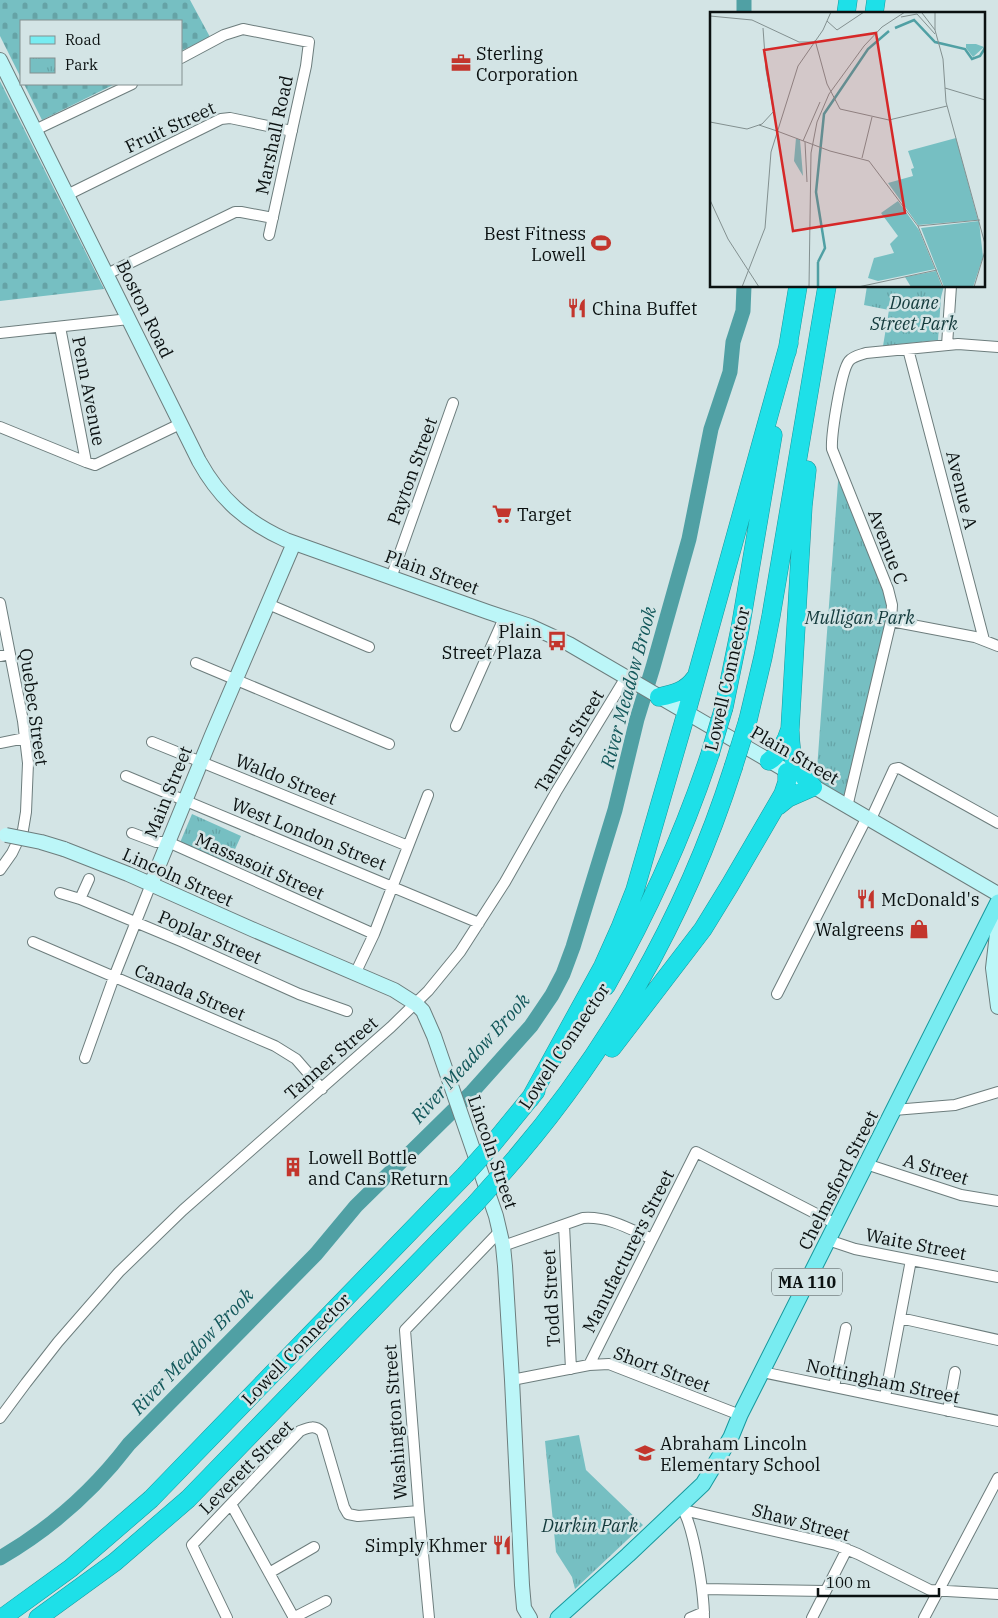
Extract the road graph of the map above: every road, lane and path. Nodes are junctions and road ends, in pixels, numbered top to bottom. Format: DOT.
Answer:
graph roads {
  1 [pos="182,57"];
  2 [pos="0,60"];
  3 [pos="130,85"];
  4 [pos="35,130"];
  5 [pos="292,131"];
  6 [pos="67,195"];
  7 [pos="273,218"];
  8 [pos="269,235"];
  9 [pos="107,274"];
  10 [pos="798,288"];
  11 [pos="827,288"];
  12 [pos="951,288"];
  13 [pos="129,319"];
  14 [pos="60,327"];
  15 [pos="0,333"];
  16 [pos="789,343"];
  17 [pos="947,345"];
  18 [pos="817,347"];
  19 [pos="998,347"];
  20 [pos="908,348"];
  21 [pos="454,403"];
  22 [pos="180,424"];
  23 [pos="0,427"];
  24 [pos="86,462"];
  25 [pos="294,543"];
  26 [pos="391,578"];
  27 [pos="0,603"];
  28 [pos="268,604"];
  29 [pos="504,618"];
  30 [pos="891,621"];
  31 [pos="984,640"];
  32 [pos="369,646"];
  33 [pos="998,646"];
  34 [pos="5,655"];
  35 [pos="196,664"];
  36 [pos="694,678"];
  37 [pos="236,680"];
  38 [pos="631,680"];
  39 [pos="659,697"];
  40 [pos="686,713"];
  41 [pos="456,726"];
  42 [pos="790,729"];
  43 [pos="26,738"];
  44 [pos="152,742"];
  45 [pos="0,744"];
  46 [pos="389,744"];
  47 [pos="769,761"];
  48 [pos="200,762"];
  49 [pos="787,772"];
  50 [pos="126,776"];
  51 [pos="813,787"];
  52 [pos="428,795"];
  53 [pos="185,800"];
  54 [pos="847,807"];
  55 [pos="774,810"];
  56 [pos="868,820"];
  57 [pos="998,823"];
  58 [pos="132,833"];
  59 [pos="3,835"];
  60 [pos="168,842"];
  61 [pos="408,846"];
  62 [pos="0,870"];
  63 [pos="88,879"];
  64 [pos="151,884"];
  65 [pos="393,886"];
  66 [pos="60,893"];
  67 [pos="80,899"];
  68 [pos="998,904"];
  69 [pos="135,923"];
  70 [pos="480,923"];
  71 [pos="998,925"];
  72 [pos="374,934"];
  73 [pos="33,942"];
  74 [pos="355,974"];
  75 [pos="114,976"];
  76 [pos="777,994"];
  77 [pos="416,1004"];
  78 [pos="998,1007"];
  79 [pos="347,1011"];
  80 [pos="85,1058"];
  81 [pos="322,1089"];
  82 [pos="998,1092"];
  83 [pos="530,1099"];
  84 [pos="894,1110"];
  85 [pos="530,1142"];
  86 [pos="866,1164"];
  87 [pos="998,1201"];
  88 [pos="836,1224"];
  89 [pos="564,1225"];
  90 [pos="500,1231"];
  91 [pos="652,1239"];
  92 [pos="828,1240"];
  93 [pos="503,1246"];
  94 [pos="911,1260"];
  95 [pos="998,1277"];
  96 [pos="900,1318"];
  97 [pos="846,1328"];
  98 [pos="998,1340"];
  99 [pos="589,1365"];
  100 [pos="571,1369"];
  101 [pos="762,1372"];
  102 [pos="955,1372"];
  103 [pos="512,1380"];
  104 [pos="834,1387"];
  105 [pos="884,1398"];
  106 [pos="948,1411"];
  107 [pos="740,1415"];
  108 [pos="0,1418"];
  109 [pos="998,1421"];
  110 [pos="998,1478"];
  111 [pos="231,1504"];
  112 [pos="680,1506"];
  113 [pos="419,1511"];
  114 [pos="314,1547"];
  115 [pos="847,1549"];
  116 [pos="269,1572"];
  117 [pos="702,1589"];
  118 [pos="825,1591"];
  119 [pos="938,1592"];
  120 [pos="998,1594"];
  121 [pos="326,1601"];
  122 [pos="704,1615"];
  123 [pos="2,1618"];
  124 [pos="38,1618"];
  125 [pos="227,1618"];
  126 [pos="294,1618"];
  127 [pos="429,1618"];
  128 [pos="530,1618"];
  129 [pos="558,1618"];
  130 [pos="690,1618"];
  131 [pos="812,1618"];
  132 [pos="924,1618"];
  1 -- 5 [label="street, Marshall Road"];
  2 -- 4 [label="street, Boston Road"];
  3 -- 4 [label="street"];
  4 -- 6 [label="street, Boston Road"];
  5 -- 6 [label="street, Fruit Street"];
  5 -- 7 [label="street, Marshall Road"];
  6 -- 9 [label="street, Boston Road"];
  7 -- 8 [label="street, Marshall Road"];
  7 -- 9 [label="street"];
  9 -- 13 [label="street, Boston Road"];
  10 -- 16 [label="highway, Lowell Connector"];
  11 -- 18 [label="highway, Lowell Connector"];
  12 -- 17 [label="street"];
  13 -- 14 [label="street"];
  13 -- 22 [label="street, Boston Road"];
  14 -- 15 [label="street"];
  14 -- 24 [label="street, Penn Avenue"];
  16 -- 36 [label="highway"];
  16 -- 83 [label="highway, Lowell Connector, bridge"];
  17 -- 19 [label="street"];
  17 -- 20 [label="street"];
  18 -- 42 [label="highway"];
  18 -- 85 [label="highway, Lowell Connector, bridge"];
  20 -- 30 [label="street, Avenue C"];
  20 -- 31 [label="street, Avenue A"];
  21 -- 26 [label="street, Payton Street"];
  22 -- 24 [label="street"];
  22 -- 25 [label="street, Boston Road"];
  23 -- 24 [label="street"];
  25 -- 26 [label="street, Plain Street"];
  25 -- 28 [label="street, Main Street"];
  26 -- 29 [label="street, Plain Street"];
  27 -- 34 [label="street, Quebec Street"];
  28 -- 32 [label="street"];
  28 -- 37 [label="street, Main Street"];
  29 -- 38 [label="street, Plain Street"];
  29 -- 41 [label="street"];
  30 -- 31 [label="street"];
  30 -- 54 [label="street, Avenue C"];
  31 -- 33 [label="street"];
  34 -- 43 [label="street, Quebec Street"];
  35 -- 37 [label="street"];
  36 -- 39 [label="highway"];
  36 -- 40 [label="highway"];
  37 -- 46 [label="street"];
  37 -- 48 [label="street, Main Street"];
  38 -- 39 [label="street, Plain Street"];
  38 -- 70 [label="street, Tanner Street"];
  39 -- 40 [label="street, Plain Street"];
  40 -- 47 [label="street, Plain Street"];
  40 -- 83 [label="highway"];
  42 -- 47 [label="highway"];
  42 -- 51 [label="highway"];
  43 -- 45 [label="street"];
  43 -- 62 [label="street, Quebec Street"];
  44 -- 48 [label="street, Waldo Street"];
  47 -- 49 [label="street, Plain Street"];
  48 -- 53 [label="street, Main Street"];
  48 -- 61 [label="street, Waldo Street"];
  49 -- 51 [label="street, Plain Street"];
  49 -- 55 [label="highway"];
  50 -- 53 [label="street, West London Street"];
  51 -- 54 [label="street, Plain Street"];
  51 -- 55 [label="highway"];
  52 -- 61 [label="street"];
  53 -- 60 [label="street, Main Street"];
  53 -- 65 [label="street, West London Street"];
  54 -- 56 [label="street, Plain Street"];
  55 -- 85 [label="highway"];
  56 -- 57 [label="street"];
  56 -- 68 [label="street, Plain Street"];
  56 -- 76 [label="street"];
  58 -- 60 [label="street, Massasoit Street"];
  59 -- 64 [label="street, Lincoln Street, bridge"];
  60 -- 64 [label="street, Main Street"];
  60 -- 72 [label="street, Massasoit Street"];
  61 -- 65 [label="street"];
  63 -- 67 [label="street"];
  64 -- 69 [label="street, Main Street"];
  64 -- 74 [label="street, Lincoln Street"];
  65 -- 70 [label="street, West London Street"];
  65 -- 72 [label="street"];
  66 -- 67 [label="street, Poplar Street"];
  67 -- 69 [label="street, Poplar Street"];
  68 -- 84 [label="main road, Chelmsford Street / MA 110"];
  69 -- 75 [label="street, Main Street"];
  69 -- 79 [label="street, Poplar Street"];
  70 -- 77 [label="street, Tanner Street"];
  71 -- 78 [label="street"];
  72 -- 74 [label="street"];
  73 -- 75 [label="street, Canada Street"];
  74 -- 77 [label="street, Lincoln Street"];
  75 -- 80 [label="street, Main Street"];
  75 -- 81 [label="street, Canada Street"];
  77 -- 81 [label="street, Tanner Street"];
  77 -- 90 [label="street, Lincoln Street"];
  81 -- 108 [label="street, Tanner Street"];
  82 -- 84 [label="street"];
  83 -- 123 [label="highway, Lowell Connector, bridge"];
  84 -- 86 [label="main road, Chelmsford Street / MA 110"];
  85 -- 124 [label="highway, Lowell Connector, bridge"];
  86 -- 87 [label="street, A Street"];
  86 -- 88 [label="main road, Chelmsford Street / MA 110"];
  88 -- 91 [label="street, Manufacturers Street"];
  88 -- 92 [label="main road, Chelmsford Street / MA 110"];
  89 -- 91 [label="street"];
  89 -- 93 [label="street"];
  89 -- 100 [label="street, Todd Street"];
  90 -- 93 [label="street, Lincoln Street"];
  90 -- 113 [label="street, Washington Street"];
  91 -- 99 [label="street, Manufacturers Street"];
  92 -- 94 [label="street, Waite Street"];
  92 -- 101 [label="main road, Chelmsford Street / MA 110"];
  93 -- 103 [label="street, Lincoln Street"];
  94 -- 95 [label="street, Waite Street"];
  94 -- 96 [label="street"];
  96 -- 98 [label="street"];
  96 -- 105 [label="street"];
  97 -- 104 [label="street"];
  99 -- 100 [label="street, Short Street"];
  99 -- 107 [label="street, Short Street"];
  100 -- 103 [label="street, Short Street"];
  101 -- 104 [label="street, Nottingham Street"];
  101 -- 107 [label="main road, Chelmsford Street / MA 110"];
  102 -- 106 [label="street"];
  103 -- 128 [label="street, Lincoln Street"];
  104 -- 105 [label="street, Nottingham Street"];
  105 -- 106 [label="street, Nottingham Street"];
  106 -- 109 [label="street, Nottingham Street"];
  107 -- 112 [label="main road, Chelmsford Street / MA 110"];
  110 -- 119 [label="street"];
  111 -- 113 [label="street, Leverett Street"];
  111 -- 116 [label="street"];
  111 -- 125 [label="street, Leverett Street"];
  112 -- 115 [label="street, Shaw Street"];
  112 -- 117 [label="street"];
  112 -- 129 [label="main road, Chelmsford Street / MA 110"];
  113 -- 127 [label="street, Washington Street"];
  114 -- 116 [label="street"];
  115 -- 118 [label="street"];
  115 -- 119 [label="street, Shaw Street"];
  116 -- 126 [label="street"];
  117 -- 118 [label="street"];
  117 -- 122 [label="street"];
  118 -- 131 [label="street"];
  119 -- 120 [label="street, Shaw Street"];
  119 -- 132 [label="street"];
  121 -- 126 [label="street"];
  122 -- 130 [label="street"];
}
